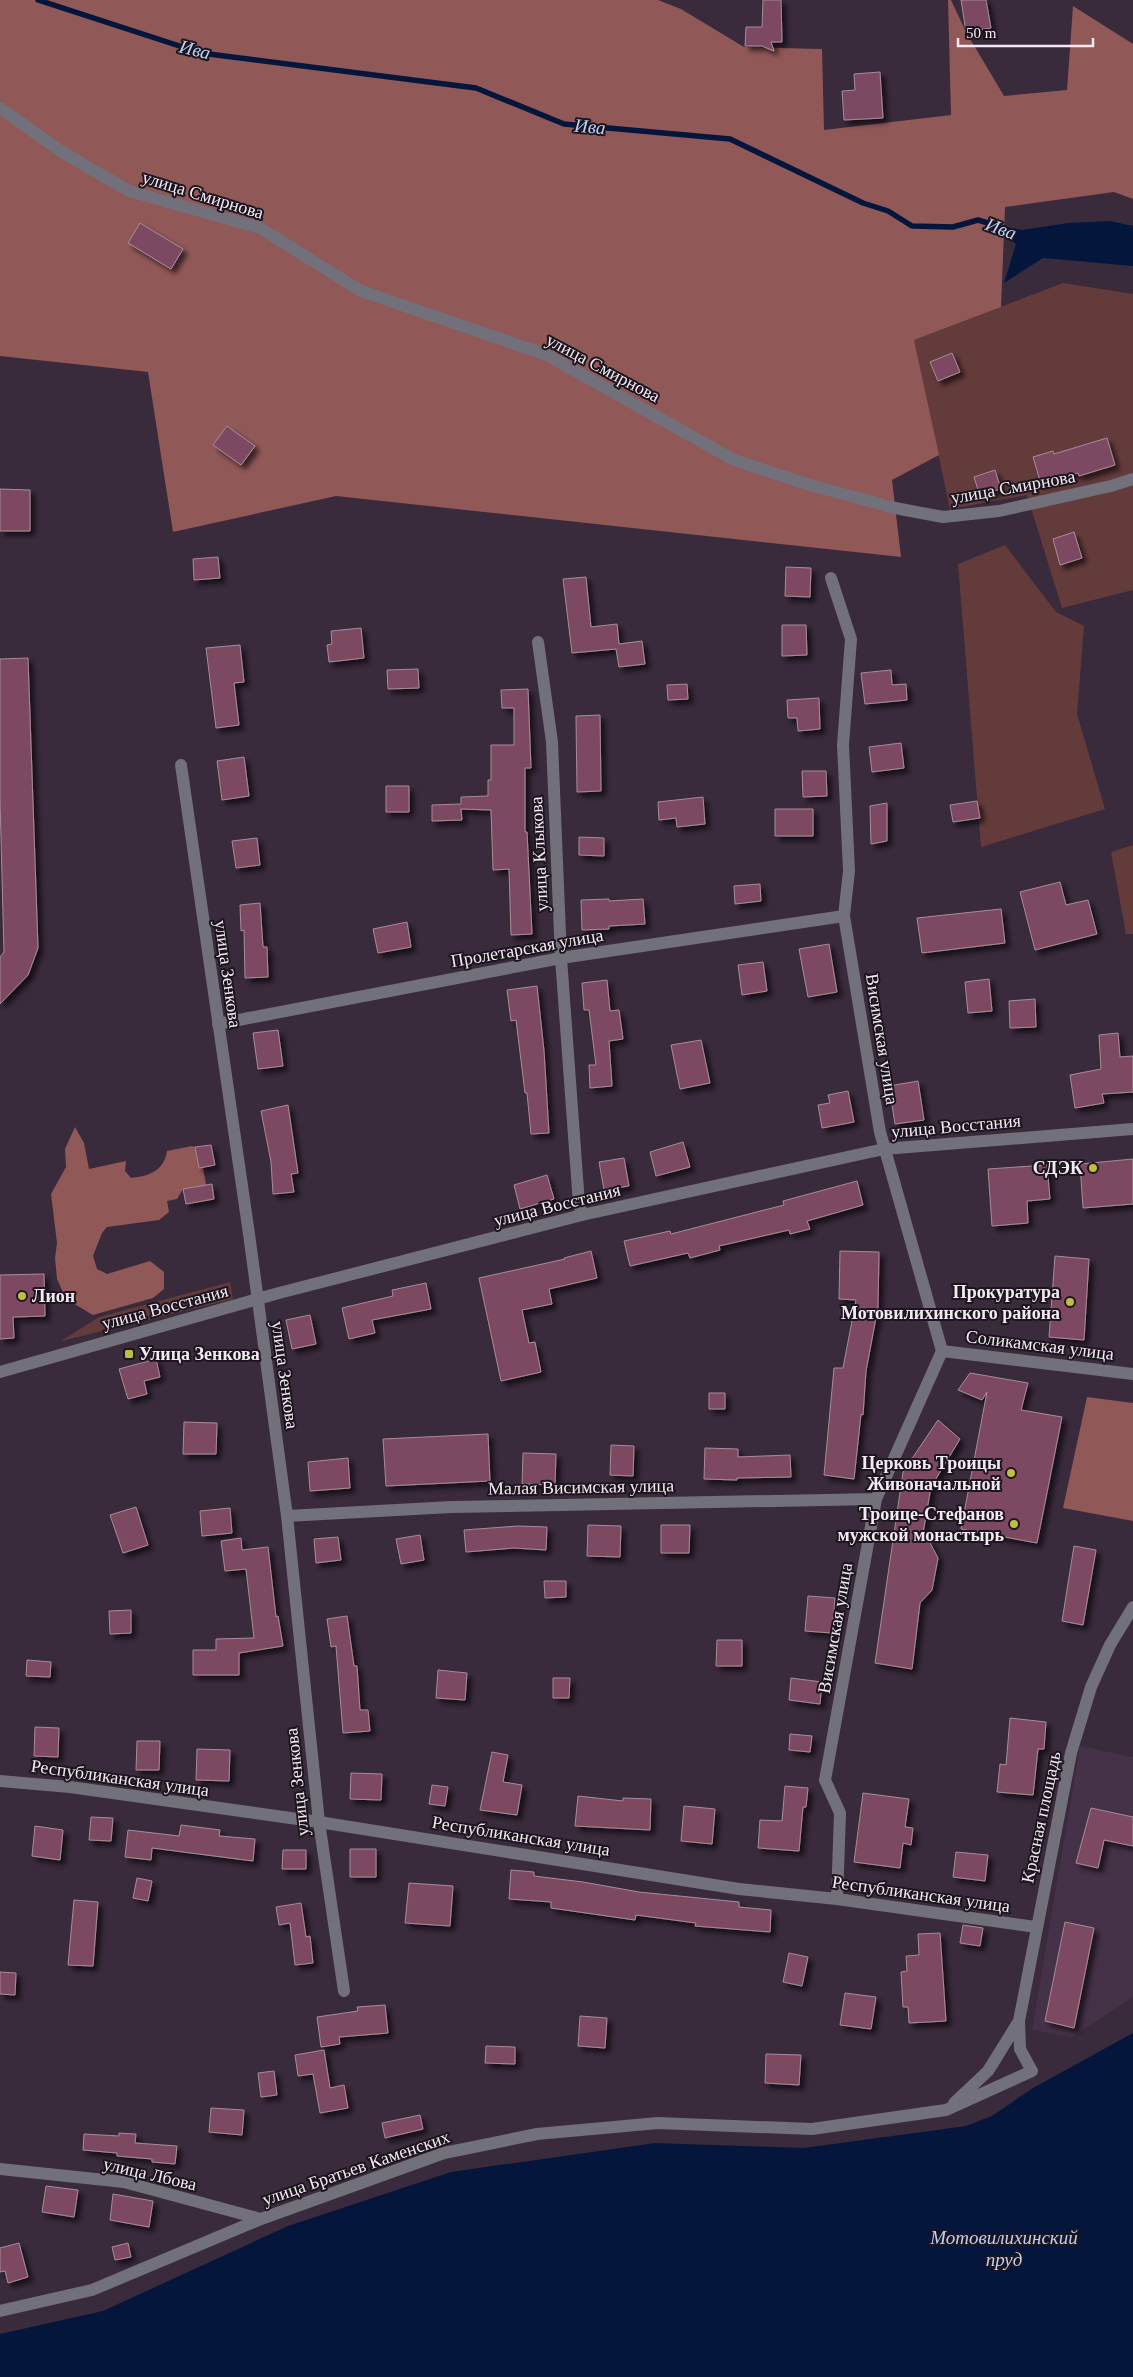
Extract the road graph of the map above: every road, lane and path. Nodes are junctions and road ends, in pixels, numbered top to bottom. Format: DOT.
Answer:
graph roads {
  1 [pos="0,108"];
  2 [pos="1133,478"];
  3 [pos="832,578"];
  4 [pos="538,642"];
  5 [pos="181,765"];
  6 [pos="844,916"];
  7 [pos="562,958"];
  8 [pos="218,1024"];
  9 [pos="1133,1128"];
  10 [pos="884,1149"];
  11 [pos="582,1215"];
  12 [pos="257,1300"];
  13 [pos="942,1351"];
  14 [pos="0,1372"];
  15 [pos="1133,1374"];
  16 [pos="876,1499"];
  17 [pos="287,1516"];
  18 [pos="1133,1607"];
  19 [pos="0,1780"];
  20 [pos="319,1822"];
  21 [pos="837,1899"];
  22 [pos="1036,1927"];
  23 [pos="344,1991"];
  24 [pos="1019,2021"];
  25 [pos="1032,2071"];
  26 [pos="946,2110"];
  27 [pos="0,2169"];
  28 [pos="261,2219"];
  29 [pos="0,2311"];
  1 -- 2 [label="street, улица Смирнова"];
  3 -- 6 [label="street, Висимская улица"];
  4 -- 7 [label="street, улица Клыкова"];
  5 -- 8 [label="street, улица Зенкова"];
  6 -- 7 [label="street, Пролетарская улица"];
  6 -- 10 [label="street, Висимская улица"];
  7 -- 8 [label="street, Пролетарская улица"];
  7 -- 11 [label="street, улица Клыкова"];
  8 -- 12 [label="street, улица Зенкова"];
  9 -- 10 [label="street, улица Восстания"];
  10 -- 11 [label="street, улица Восстания"];
  10 -- 13 [label="street, Висимская улица"];
  11 -- 12 [label="street, улица Восстания"];
  12 -- 14 [label="street, улица Восстания"];
  12 -- 17 [label="street, улица Зенкова"];
  13 -- 15 [label="street, Соликамская улица"];
  13 -- 16 [label="street, Висимская улица"];
  16 -- 17 [label="street, Малая Висимская улица"];
  16 -- 21 [label="street, Висимская улица"];
  17 -- 20 [label="street, улица Зенкова"];
  18 -- 22 [label="street, Красная площадь"];
  19 -- 20 [label="street, Республиканская улица"];
  20 -- 21 [label="street, Республиканская улица"];
  20 -- 23 [label="street, улица Зенкова"];
  21 -- 22 [label="street, Республиканская улица"];
  22 -- 24 [label="street, Красная площадь"];
  24 -- 25 [label="street, Красная площадь"];
  24 -- 26 [label="street"];
  25 -- 26 [label="street, улица Братьев Каменских"];
  26 -- 28 [label="street, улица Братьев Каменских"];
  27 -- 28 [label="street, улица Лбова"];
  28 -- 29 [label="street, улица Братьев Каменских"];
}
